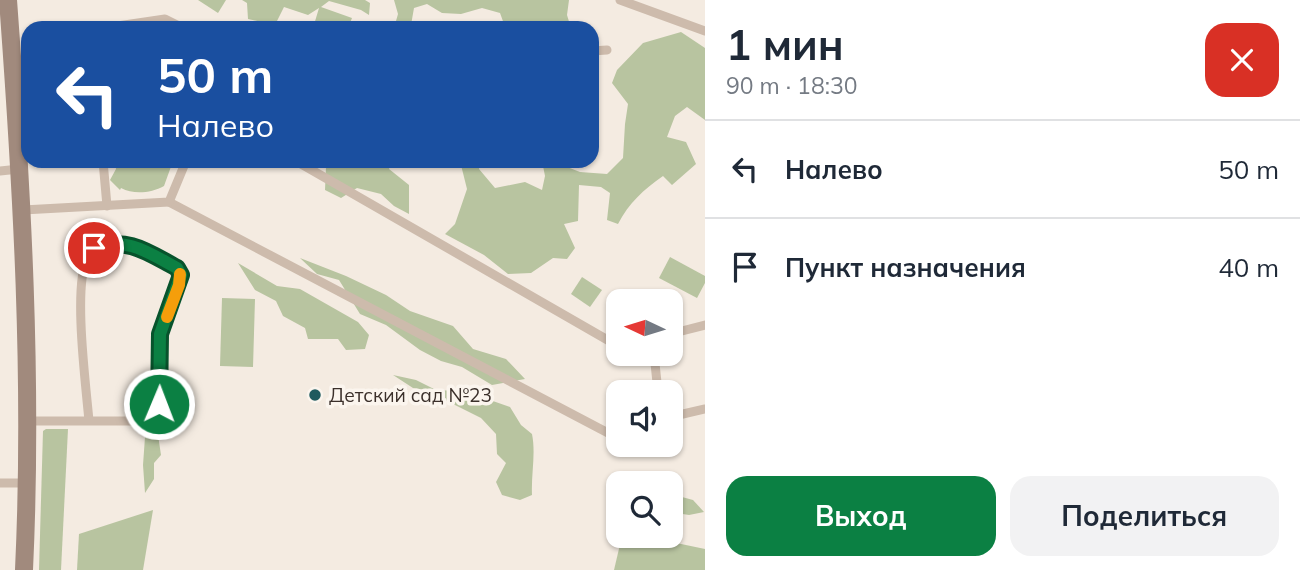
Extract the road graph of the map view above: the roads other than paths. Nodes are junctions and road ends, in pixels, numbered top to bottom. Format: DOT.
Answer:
graph roads {
  1 [pos="8,0"];
  2 [pos="620,0"];
  3 [pos="151,21"];
  4 [pos="169,21"];
  5 [pos="705,31"];
  6 [pos="607,50"];
  7 [pos="599,51"];
  8 [pos="104,168"];
  9 [pos="183,168"];
  10 [pos="317,168"];
  11 [pos="21,169"];
  12 [pos="0,171"];
  13 [pos="169,202"];
  14 [pos="107,206"];
  15 [pos="23,210"];
  16 [pos="705,325"];
  17 [pos="683,331"];
  18 [pos="606,339"];
  19 [pos="705,409"];
  20 [pos="683,414"];
  21 [pos="28,421"];
  22 [pos="89,421"];
  23 [pos="606,432"];
  24 [pos="0,483"];
  25 [pos="29,483"];
  26 [pos="24,570"];
  1 -- 11 [label="main road"];
  2 -- 5 [label="lane"];
  3 -- 4 [label="lane"];
  6 -- 7 [label="lane"];
  8 -- 14 [label="lane"];
  9 -- 13 [label="lane"];
  10 -- 18 [label="lane"];
  11 -- 12 [label="lane"];
  11 -- 15 [label="main road"];
  13 -- 14 [label="lane"];
  13 -- 23 [label="lane"];
  14 -- 15 [label="lane"];
  15 -- 21 [label="main road"];
  16 -- 17 [label="lane"];
  19 -- 20 [label="lane"];
  21 -- 22 [label="lane"];
  21 -- 25 [label="main road"];
  22 -- 22 [label="lane"];
  24 -- 25 [label="lane"];
  25 -- 26 [label="main road"];
}
